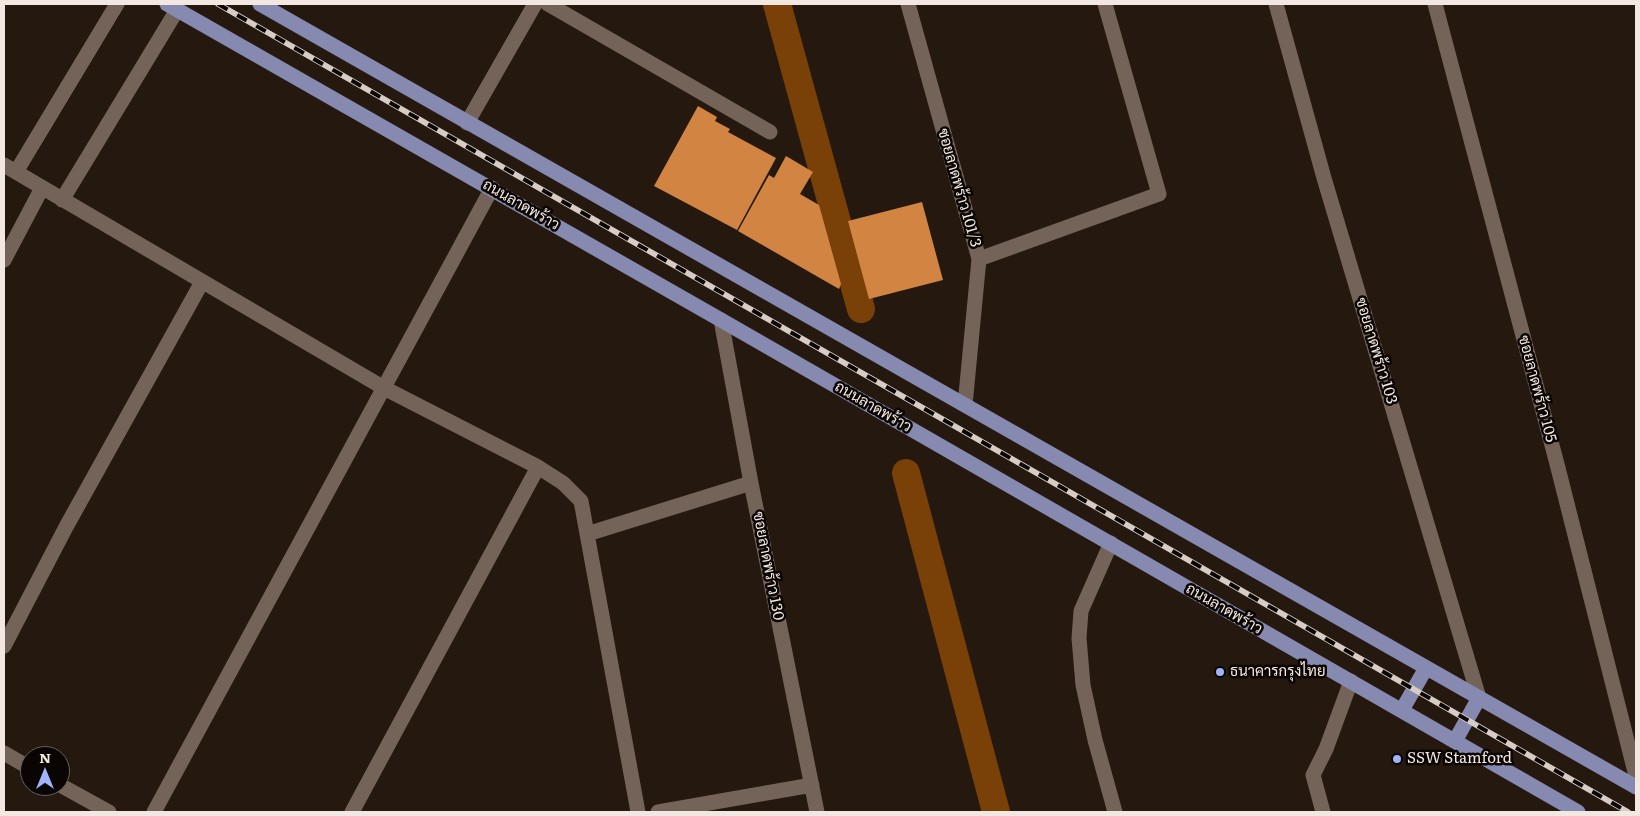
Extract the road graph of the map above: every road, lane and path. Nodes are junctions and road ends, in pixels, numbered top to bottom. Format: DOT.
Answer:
graph roads {
  1 [pos="117,4"];
  2 [pos="260,4"];
  3 [pos="534,4"];
  4 [pos="548,4"];
  5 [pos="908,4"];
  6 [pos="1105,4"];
  7 [pos="1276,4"];
  8 [pos="1435,4"];
  9 [pos="172,7"];
  10 [pos="467,123"];
  11 [pos="770,132"];
  12 [pos="10,169"];
  13 [pos="42,188"];
  14 [pos="492,188"];
  15 [pos="62,200"];
  16 [pos="980,259"];
  17 [pos="4,260"];
  18 [pos="202,282"];
  19 [pos="722,320"];
  20 [pos="384,388"];
  21 [pos="965,406"];
  22 [pos="538,467"];
  23 [pos="751,483"];
  24 [pos="587,534"];
  25 [pos="1110,543"];
  26 [pos="4,646"];
  27 [pos="1426,668"];
  28 [pos="1351,681"];
  29 [pos="1479,698"];
  30 [pos="1402,710"];
  31 [pos="1455,741"];
  32 [pos="4,753"];
  33 [pos="20,762"];
  34 [pos="1636,776"];
  35 [pos="812,786"];
  36 [pos="1636,787"];
  37 [pos="70,791"];
  38 [pos="109,812"];
  39 [pos="154,812"];
  40 [pos="352,812"];
  41 [pos="638,812"];
  42 [pos="658,812"];
  43 [pos="817,812"];
  44 [pos="1115,812"];
  45 [pos="1323,812"];
  46 [pos="1578,812"];
  1 -- 12 [label="street"];
  2 -- 10 [label="main road"];
  3 -- 10 [label="street"];
  4 -- 11 [label="street"];
  5 -- 16 [label="street, ซอยลาดพร้าว 101/3"];
  6 -- 16 [label="street"];
  7 -- 29 [label="street, ซอยลาดพร้าว 103"];
  8 -- 34 [label="street, ซอยลาดพร้าว 105"];
  9 -- 14 [label="main road, ถนนลาดพร้าว"];
  9 -- 15 [label="street"];
  10 -- 21 [label="main road"];
  12 -- 13 [label="street"];
  13 -- 15 [label="street"];
  13 -- 17 [label="street"];
  14 -- 19 [label="main road, ถนนลาดพร้าว"];
  14 -- 20 [label="street"];
  15 -- 18 [label="street"];
  16 -- 21 [label="street, ซอยลาดพร้าว 101/3"];
  18 -- 20 [label="street"];
  18 -- 26 [label="street"];
  19 -- 23 [label="street, ซอยลาดพร้าว 130"];
  19 -- 25 [label="main road, ถนนลาดพร้าว"];
  20 -- 22 [label="street"];
  20 -- 39 [label="street"];
  21 -- 27 [label="main road"];
  22 -- 24 [label="street"];
  22 -- 40 [label="street"];
  23 -- 24 [label="street"];
  23 -- 35 [label="street, ซอยลาดพร้าว 130"];
  24 -- 41 [label="street"];
  25 -- 28 [label="main road, ถนนลาดพร้าว"];
  25 -- 44 [label="street"];
  27 -- 29 [label="main road"];
  27 -- 30 [label="main road"];
  28 -- 30 [label="main road, ถนนลาดพร้าว"];
  28 -- 45 [label="street"];
  29 -- 31 [label="main road"];
  29 -- 36 [label="main road"];
  30 -- 31 [label="main road, ถนนลาดพร้าว"];
  31 -- 46 [label="main road, ถนนลาดพร้าว"];
  32 -- 33 [label="street"];
  35 -- 42 [label="street"];
  35 -- 43 [label="street, ซอยลาดพร้าว 130"];
  37 -- 38 [label="street"];
}
